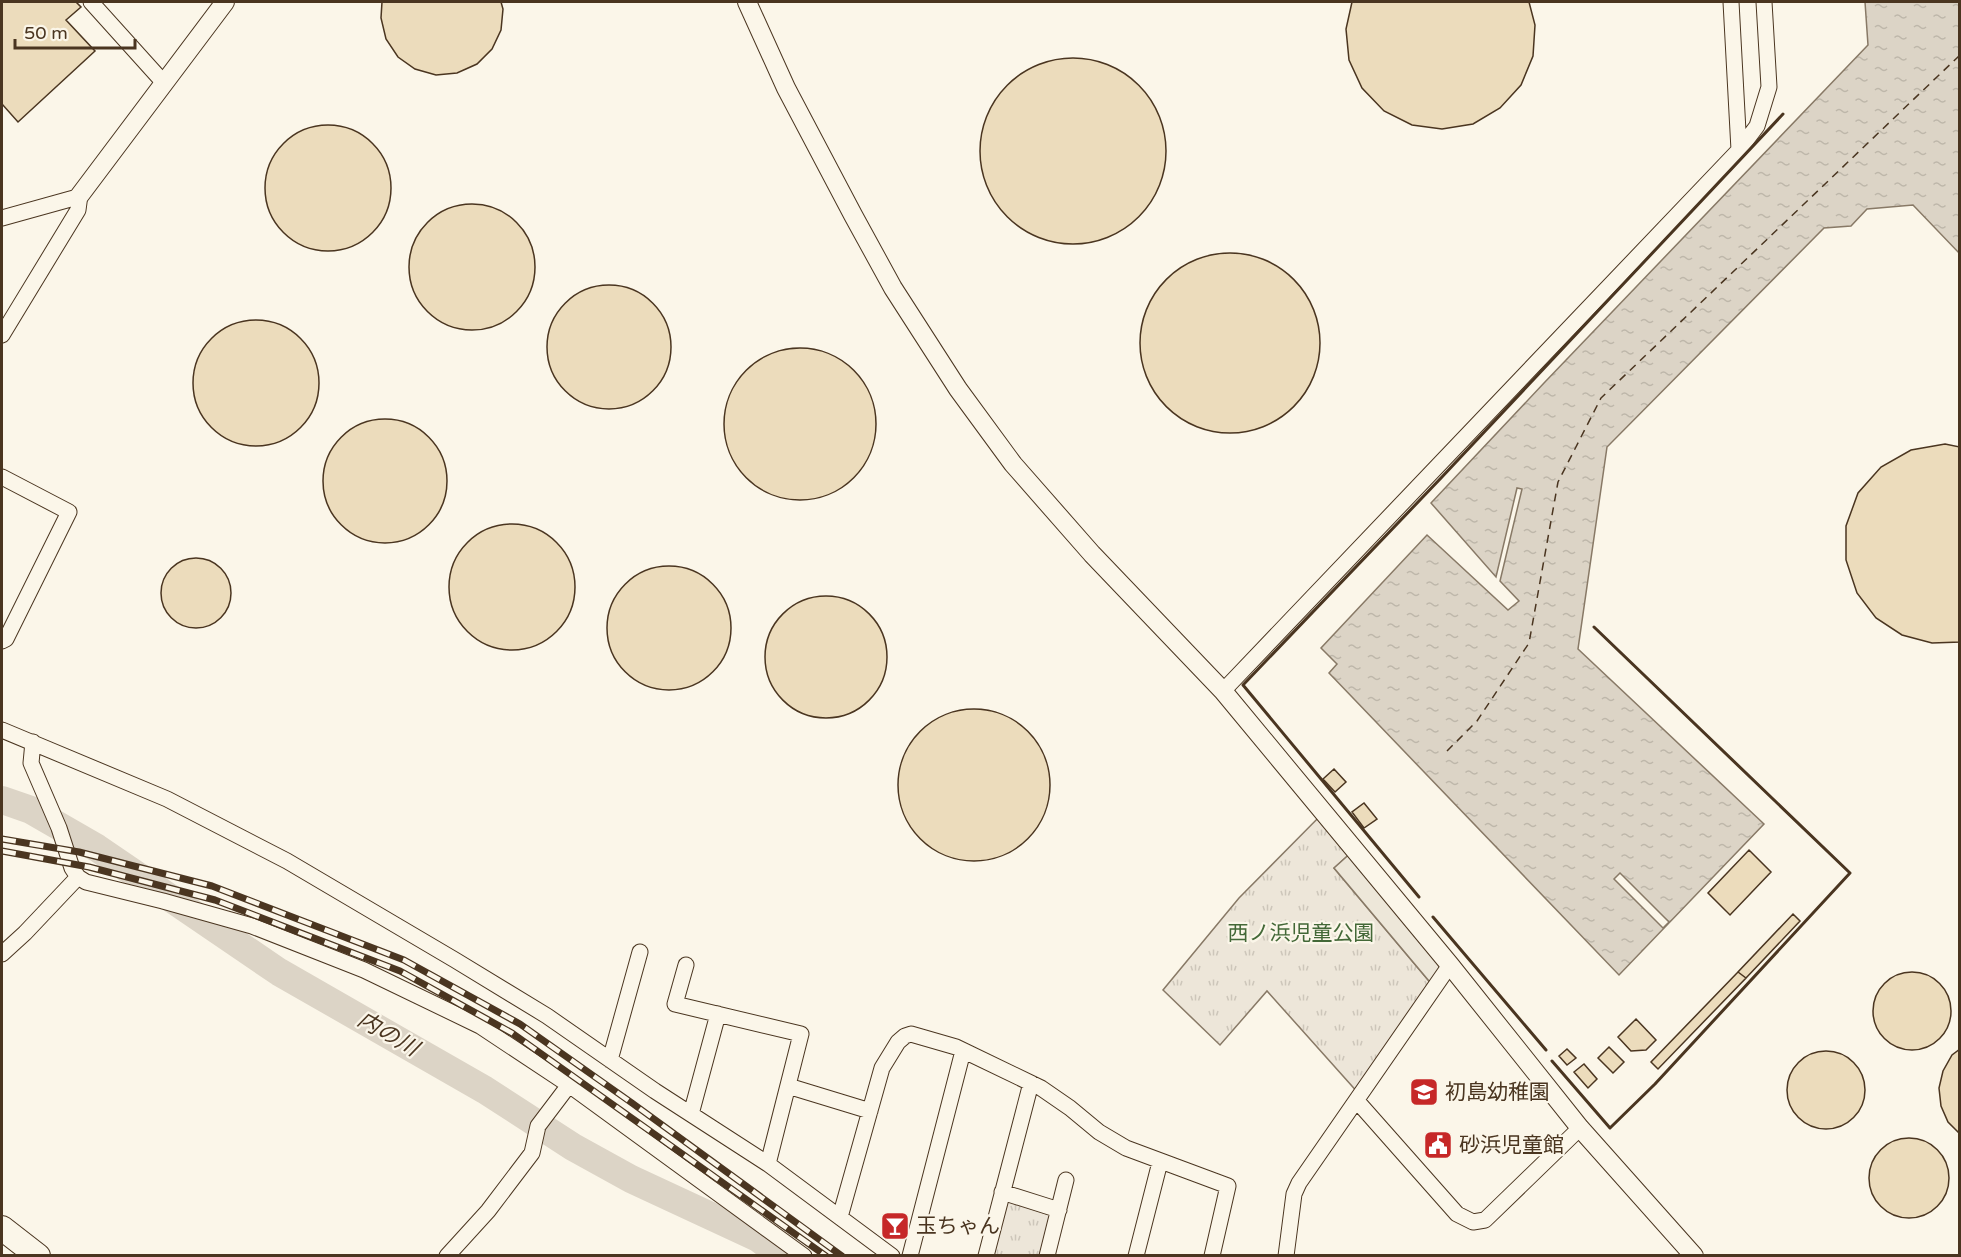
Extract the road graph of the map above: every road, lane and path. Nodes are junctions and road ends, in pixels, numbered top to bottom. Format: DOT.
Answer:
graph roads {
  1 [pos="91,2"];
  2 [pos="225,2"];
  3 [pos="747,2"];
  4 [pos="1731,2"];
  5 [pos="1764,2"];
  6 [pos="164,83"];
  7 [pos="1739,150"];
  8 [pos="80,195"];
  9 [pos="2,218"];
  10 [pos="2,335"];
  11 [pos="2,477"];
  12 [pos="2,641"];
  13 [pos="1223,691"];
  14 [pos="2,730"];
  15 [pos="33,741"];
  16 [pos="78,877"];
  17 [pos="640,952"];
  18 [pos="2,954"];
  19 [pos="686,965"];
  20 [pos="1450,965"];
  21 [pos="718,1014"];
  22 [pos="963,1051"];
  23 [pos="610,1060"];
  24 [pos="1030,1083"];
  25 [pos="569,1085"];
  26 [pos="788,1086"];
  27 [pos="1356,1101"];
  28 [pos="870,1111"];
  29 [pos="691,1114"];
  30 [pos="1580,1128"];
  31 [pos="1160,1162"];
  32 [pos="768,1164"];
  33 [pos="1066,1180"];
  34 [pos="1002,1192"];
  35 [pos="1059,1210"];
  36 [pos="840,1217"];
  37 [pos="2,1228"];
  38 [pos="38,1256"];
  39 [pos="447,1256"];
  40 [pos="804,1256"];
  41 [pos="892,1256"];
  42 [pos="910,1256"];
  43 [pos="986,1256"];
  44 [pos="1047,1256"];
  45 [pos="1136,1256"];
  46 [pos="1212,1256"];
  47 [pos="1286,1256"];
  48 [pos="1694,1256"];
  1 -- 6 [label="street"];
  2 -- 6 [label="street"];
  3 -- 13 [label="street"];
  4 -- 7 [label="street"];
  5 -- 7 [label="street"];
  6 -- 8 [label="street"];
  7 -- 13 [label="street"];
  8 -- 9 [label="street"];
  8 -- 10 [label="street"];
  11 -- 12 [label="street"];
  13 -- 20 [label="street"];
  14 -- 15 [label="street"];
  15 -- 16 [label="street"];
  15 -- 23 [label="street"];
  16 -- 18 [label="street"];
  16 -- 25 [label="street"];
  17 -- 23 [label="street"];
  19 -- 21 [label="street"];
  20 -- 27 [label="street"];
  20 -- 30 [label="street"];
  21 -- 26 [label="street"];
  21 -- 29 [label="street"];
  22 -- 24 [label="street"];
  22 -- 28 [label="street"];
  22 -- 42 [label="street"];
  23 -- 29 [label="street"];
  24 -- 31 [label="street"];
  24 -- 34 [label="street"];
  25 -- 39 [label="street"];
  25 -- 40 [label="street"];
  26 -- 28 [label="street"];
  26 -- 32 [label="street"];
  27 -- 30 [label="street"];
  27 -- 47 [label="street"];
  28 -- 36 [label="street"];
  29 -- 32 [label="street"];
  30 -- 48 [label="street"];
  31 -- 45 [label="street"];
  31 -- 46 [label="street"];
  32 -- 36 [label="street"];
  33 -- 35 [label="street"];
  34 -- 35 [label="street"];
  34 -- 43 [label="street"];
  35 -- 44 [label="street"];
  36 -- 41 [label="street"];
  37 -- 38 [label="highway"];
}
